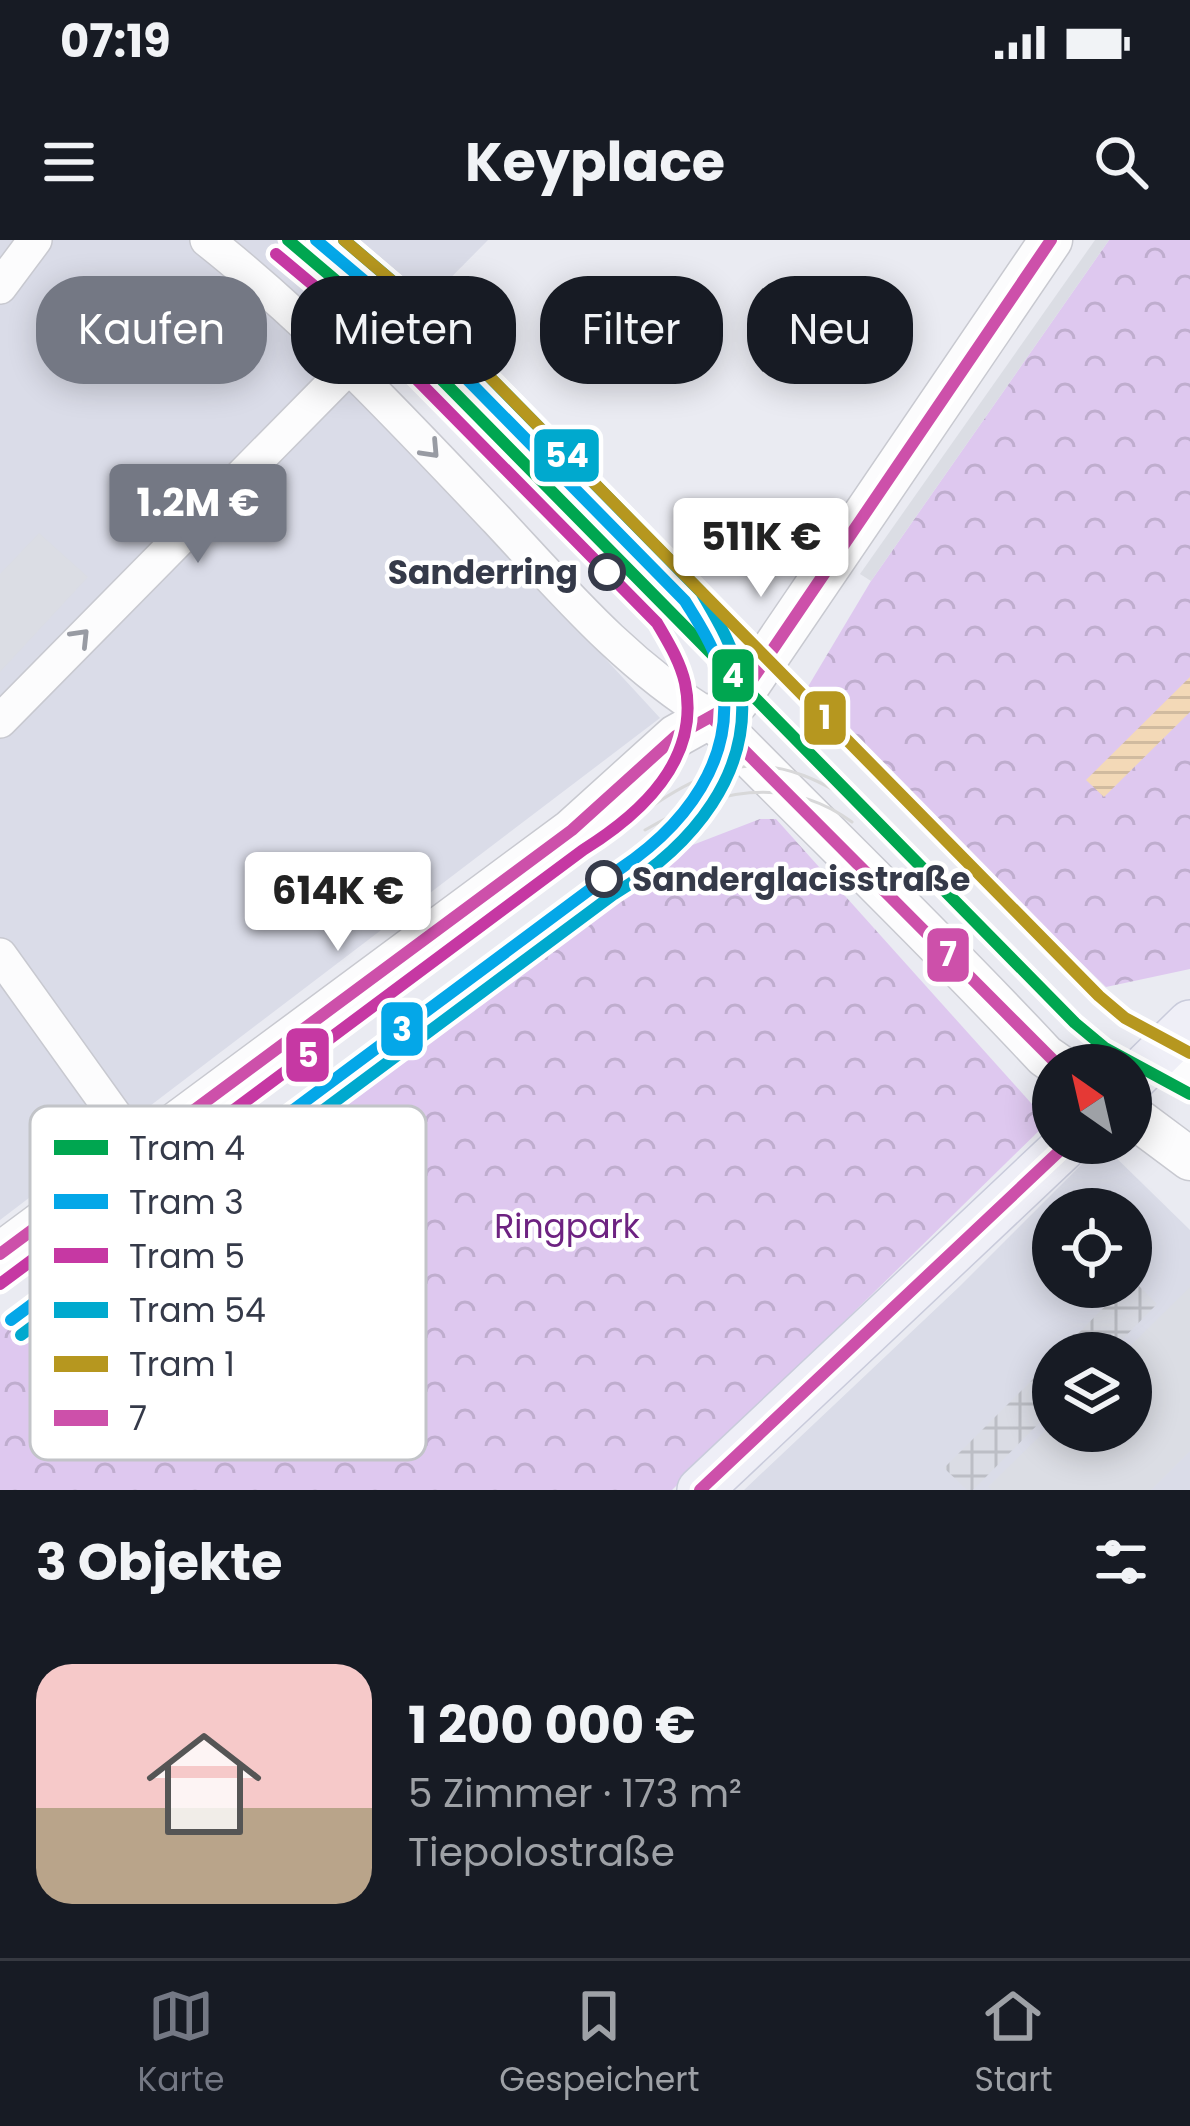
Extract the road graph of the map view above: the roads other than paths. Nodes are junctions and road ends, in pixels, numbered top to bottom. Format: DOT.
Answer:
graph roads {
  1 [pos="35,240"];
  2 [pos="1051,240"];
  3 [pos="218,243"];
  4 [pos="0,287"];
  5 [pos="291,310"];
  6 [pos="332,384"];
  7 [pos="369,384"];
  8 [pos="711,717"];
  9 [pos="0,722"];
  10 [pos="0,955"];
  11 [pos="1037,1044"];
  12 [pos="109,1106"];
  13 [pos="198,1106"];
  14 [pos="1152,1131"];
  15 [pos="1190,1159"];
  16 [pos="1046,1164"];
  17 [pos="30,1232"];
  18 [pos="0,1254"];
  19 [pos="700,1490"];
  1 -- 4 [label="street"];
  2 -- 8 [label="street"];
  3 -- 5 [label="street"];
  9 -- 6 [label="street, one-way"];
  7 -- 8 [label="street, one-way"];
  8 -- 11 [label="street"];
  8 -- 13 [label="street"];
  10 -- 12 [label="street"];
  14 -- 15 [label="street"];
  16 -- 19 [label="main road"];
  17 -- 18 [label="street"];
}
